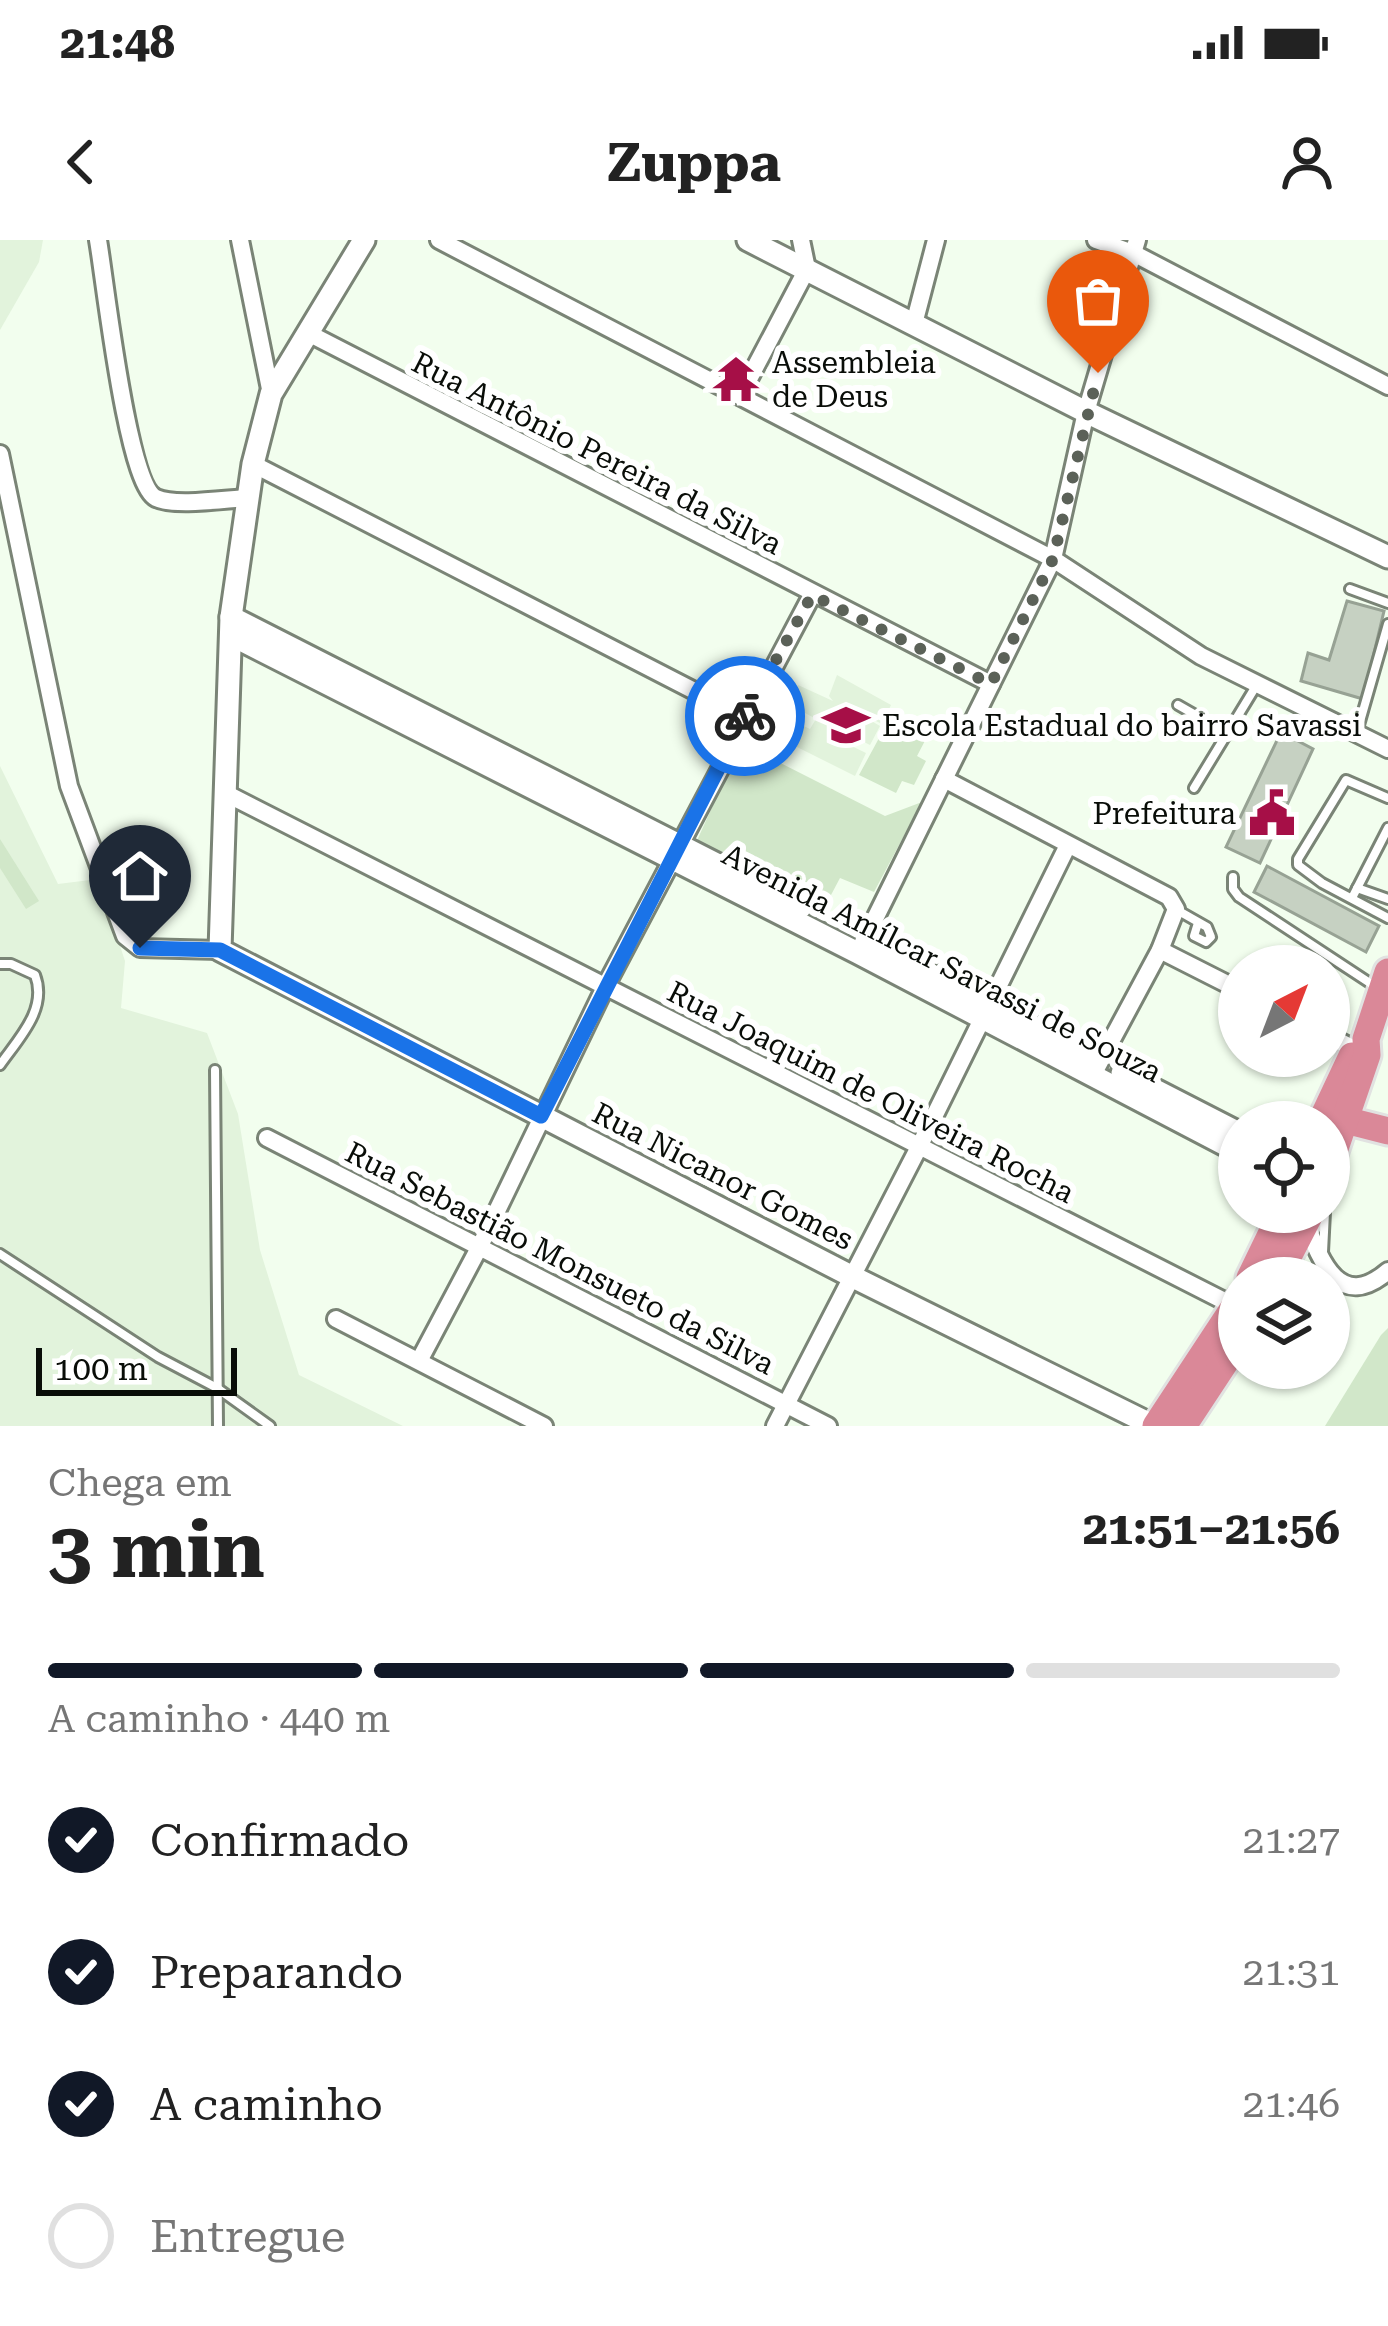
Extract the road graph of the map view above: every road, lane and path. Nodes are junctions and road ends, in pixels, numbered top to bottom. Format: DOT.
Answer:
graph roads {
  1 [pos="98,240"];
  2 [pos="240,240"];
  3 [pos="364,240"];
  4 [pos="439,240"];
  5 [pos="748,240"];
  6 [pos="801,240"];
  7 [pos="935,240"];
  8 [pos="1096,240"];
  9 [pos="1135,247"];
  10 [pos="807,269"];
  11 [pos="914,324"];
  12 [pos="308,333"];
  13 [pos="1388,386"];
  14 [pos="271,394"];
  15 [pos="740,396"];
  16 [pos="1086,412"];
  17 [pos="0,454"];
  18 [pos="253,464"];
  19 [pos="248,498"];
  20 [pos="1388,556"];
  21 [pos="1053,559"];
  22 [pos="1350,589"];
  23 [pos="812,595"];
  24 [pos="1388,603"];
  25 [pos="1388,624"];
  26 [pos="231,626"];
  27 [pos="991,684"];
  28 [pos="1257,684"];
  29 [pos="1178,705"];
  30 [pos="745,717"];
  31 [pos="1227,733"];
  32 [pos="1357,734"];
  33 [pos="1388,749"];
  34 [pos="944,779"];
  35 [pos="1194,788"];
  36 [pos="225,793"];
  37 [pos="1388,798"];
  38 [pos="1388,828"];
  39 [pos="1068,845"];
  40 [pos="677,851"];
  41 [pos="1233,877"];
  42 [pos="1354,893"];
  43 [pos="1388,898"];
  44 [pos="1175,909"];
  45 [pos="1388,917"];
  46 [pos="1198,923"];
  47 [pos="861,946"];
  48 [pos="220,950"];
  49 [pos="1160,950"];
  50 [pos="0,964"];
  51 [pos="1218,979"];
  52 [pos="1386,980"];
  53 [pos="605,987"];
  54 [pos="985,1010"];
  55 [pos="1350,1043"];
  56 [pos="1363,1048"];
  57 [pos="0,1065"];
  58 [pos="1096,1068"];
  59 [pos="215,1070"];
  60 [pos="1341,1101"];
  61 [pos="541,1116"];
  62 [pos="1218,1123"];
  63 [pos="1350,1124"];
  64 [pos="1388,1131"];
  65 [pos="267,1138"];
  66 [pos="1218,1140"];
  67 [pos="919,1147"];
  68 [pos="1290,1233"];
  69 [pos="480,1246"];
  70 [pos="0,1254"];
  71 [pos="1269,1257"];
  72 [pos="1388,1271"];
  73 [pos="853,1277"];
  74 [pos="1350,1286"];
  75 [pos="1218,1294"];
  76 [pos="336,1319"];
  77 [pos="1218,1332"];
  78 [pos="419,1361"];
  79 [pos="1218,1384"];
  80 [pos="217,1388"];
  81 [pos="786,1406"];
  82 [pos="218,1426"];
  83 [pos="270,1426"];
  84 [pos="544,1426"];
  85 [pos="775,1426"];
  86 [pos="828,1426"];
  87 [pos="1155,1426"];
  88 [pos="1183,1426"];
  1 -- 19 [label="street"];
  2 -- 14 [label="street"];
  3 -- 12 [label="street"];
  4 -- 15 [label="street"];
  5 -- 10 [label="street"];
  6 -- 10 [label="street"];
  7 -- 11 [label="street"];
  8 -- 9 [label="street"];
  9 -- 13 [label="street"];
  9 -- 16 [label="street"];
  10 -- 11 [label="street"];
  10 -- 15 [label="street"];
  11 -- 16 [label="street"];
  12 -- 14 [label="street"];
  12 -- 23 [label="street, Rua Antônio Pereira da Silva"];
  14 -- 18 [label="street"];
  15 -- 21 [label="street"];
  16 -- 20 [label="street"];
  16 -- 21 [label="street"];
  17 -- 48 [label="street"];
  18 -- 19 [label="street"];
  18 -- 30 [label="street"];
  19 -- 26 [label="street"];
  21 -- 27 [label="street"];
  21 -- 28 [label="street"];
  22 -- 24 [label="lane"];
  23 -- 27 [label="street, Rua Antônio Pereira da Silva"];
  23 -- 30 [label="street"];
  25 -- 32 [label="lane"];
  26 -- 36 [label="street"];
  26 -- 40 [label="street, Avenida Amílcar Savassi de Souza"];
  27 -- 34 [label="street"];
  28 -- 31 [label="lane"];
  28 -- 32 [label="street"];
  29 -- 31 [label="lane"];
  30 -- 40 [label="street"];
  31 -- 35 [label="lane"];
  32 -- 33 [label="street"];
  34 -- 39 [label="street"];
  34 -- 47 [label="street"];
  36 -- 48 [label="street"];
  36 -- 53 [label="street, Rua Joaquim de Oliveira Rocha"];
  37 -- 42 [label="lane"];
  38 -- 42 [label="lane"];
  39 -- 44 [label="street"];
  39 -- 54 [label="street"];
  40 -- 47 [label="street, Avenida Amílcar Savassi de Souza"];
  40 -- 53 [label="street"];
  41 -- 52 [label="lane"];
  42 -- 43 [label="lane"];
  42 -- 45 [label="lane"];
  44 -- 46 [label="lane"];
  44 -- 49 [label="street"];
  47 -- 54 [label="street, Avenida Amílcar Savassi de Souza"];
  48 -- 61 [label="street, Rua Nicanor Gomes"];
  49 -- 51 [label="street"];
  49 -- 58 [label="street"];
  50 -- 57 [label="lane"];
  52 -- 56 [label="highway"];
  53 -- 61 [label="street"];
  53 -- 67 [label="street, Rua Joaquim de Oliveira Rocha"];
  54 -- 58 [label="street, Avenida Amílcar Savassi de Souza"];
  54 -- 67 [label="street"];
  55 -- 56 [label="street"];
  56 -- 60 [label="highway"];
  58 -- 62 [label="street, Avenida Amílcar Savassi de Souza"];
  58 -- 66 [label="street, Avenida Amílcar Savassi de Souza"];
  59 -- 80 [label="lane"];
  61 -- 69 [label="street"];
  61 -- 73 [label="street, Rua Nicanor Gomes"];
  63 -- 64 [label="highway"];
  65 -- 69 [label="street, Rua Sebastião Monsueto da Silva"];
  67 -- 73 [label="street"];
  67 -- 75 [label="street, Rua Joaquim de Oliveira Rocha"];
  68 -- 71 [label="highway"];
  69 -- 78 [label="street"];
  69 -- 81 [label="street, Rua Sebastião Monsueto da Silva"];
  70 -- 80 [label="lane"];
  72 -- 74 [label="street"];
  73 -- 81 [label="street"];
  73 -- 87 [label="street, Rua Nicanor Gomes"];
  76 -- 78 [label="street"];
  77 -- 87 [label="highway"];
  78 -- 84 [label="street"];
  79 -- 88 [label="highway"];
  80 -- 82 [label="lane"];
  80 -- 83 [label="lane"];
  81 -- 85 [label="street"];
  81 -- 86 [label="street, Rua Sebastião Monsueto da Silva"];
}
